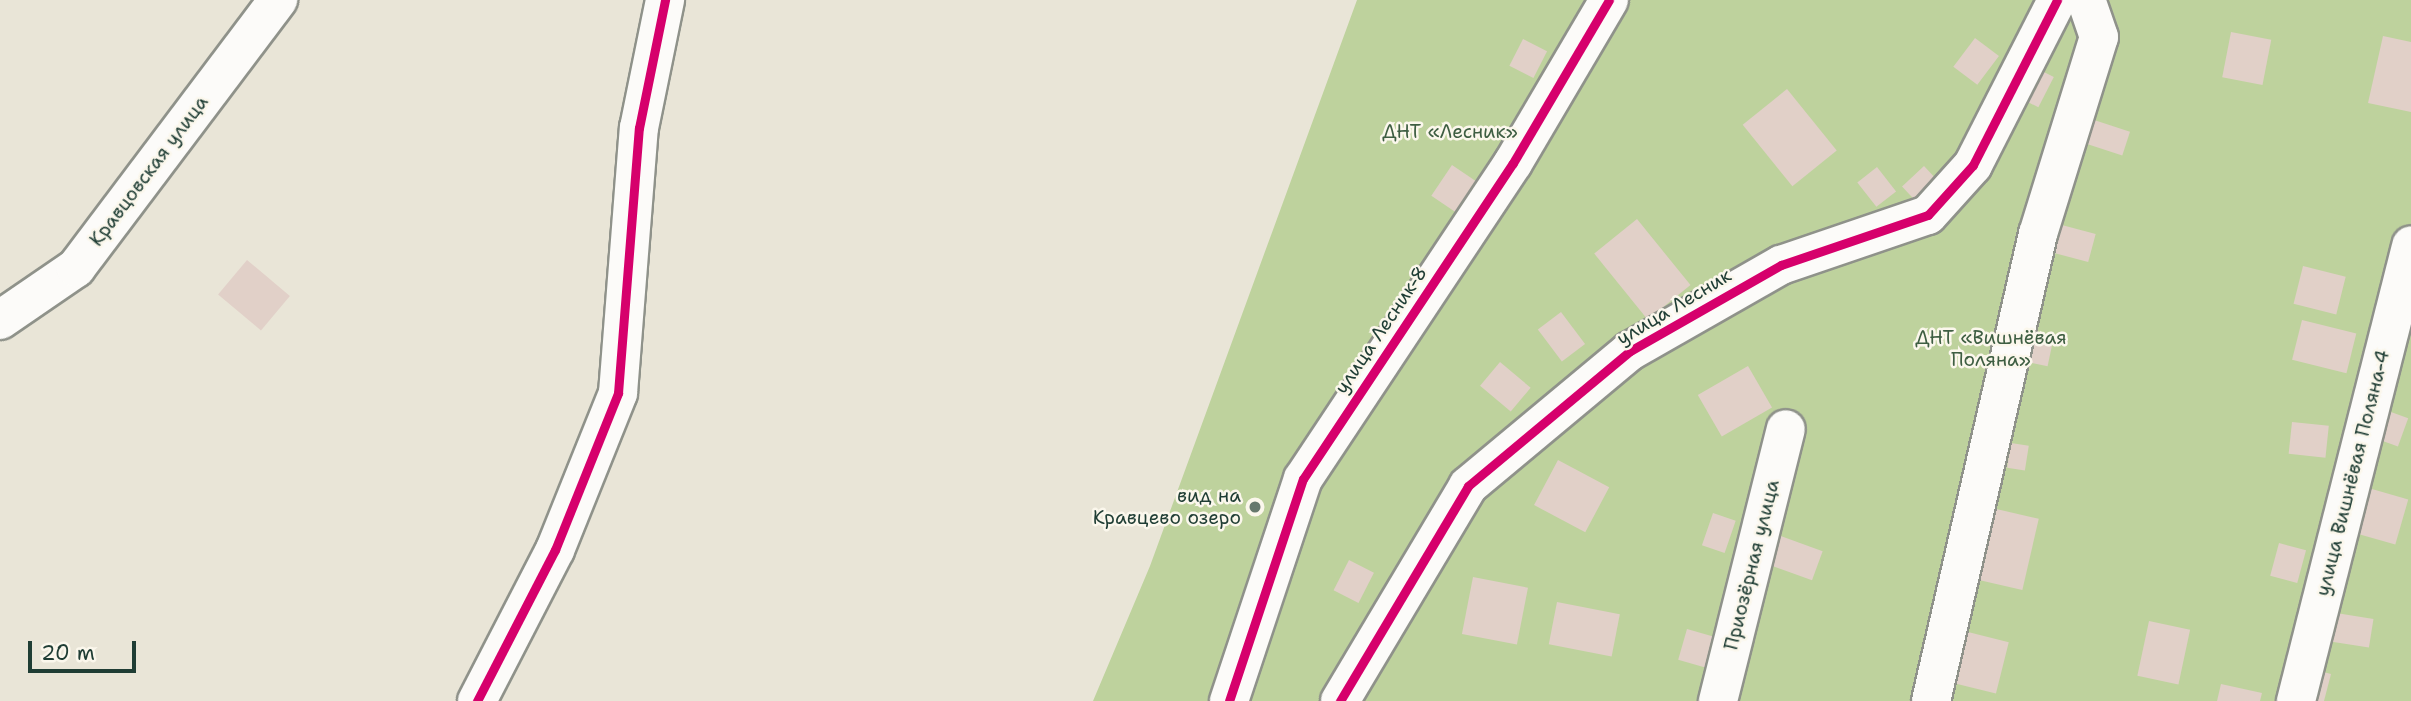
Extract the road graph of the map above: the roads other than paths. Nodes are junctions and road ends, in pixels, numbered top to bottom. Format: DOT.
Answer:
graph roads {
  1 [pos="278,0"];
  2 [pos="666,0"];
  3 [pos="1609,0"];
  4 [pos="2057,0"];
  5 [pos="2086,0"];
  6 [pos="2411,245"];
  7 [pos="0,320"];
  8 [pos="1786,429"];
  9 [pos="477,701"];
  10 [pos="1229,701"];
  11 [pos="1340,701"];
  12 [pos="1718,701"];
  13 [pos="1931,701"];
  14 [pos="2296,701"];
  1 -- 7 [label="street, Кравцовская улица"];
  2 -- 9 [label="street"];
  3 -- 10 [label="street, улица Лесник-8"];
  4 -- 11 [label="street, улица Лесник"];
  5 -- 13 [label="street"];
  6 -- 14 [label="street, улица Вишнёвая Поляна-4"];
  8 -- 12 [label="street, Приозёрная улица"];
}
